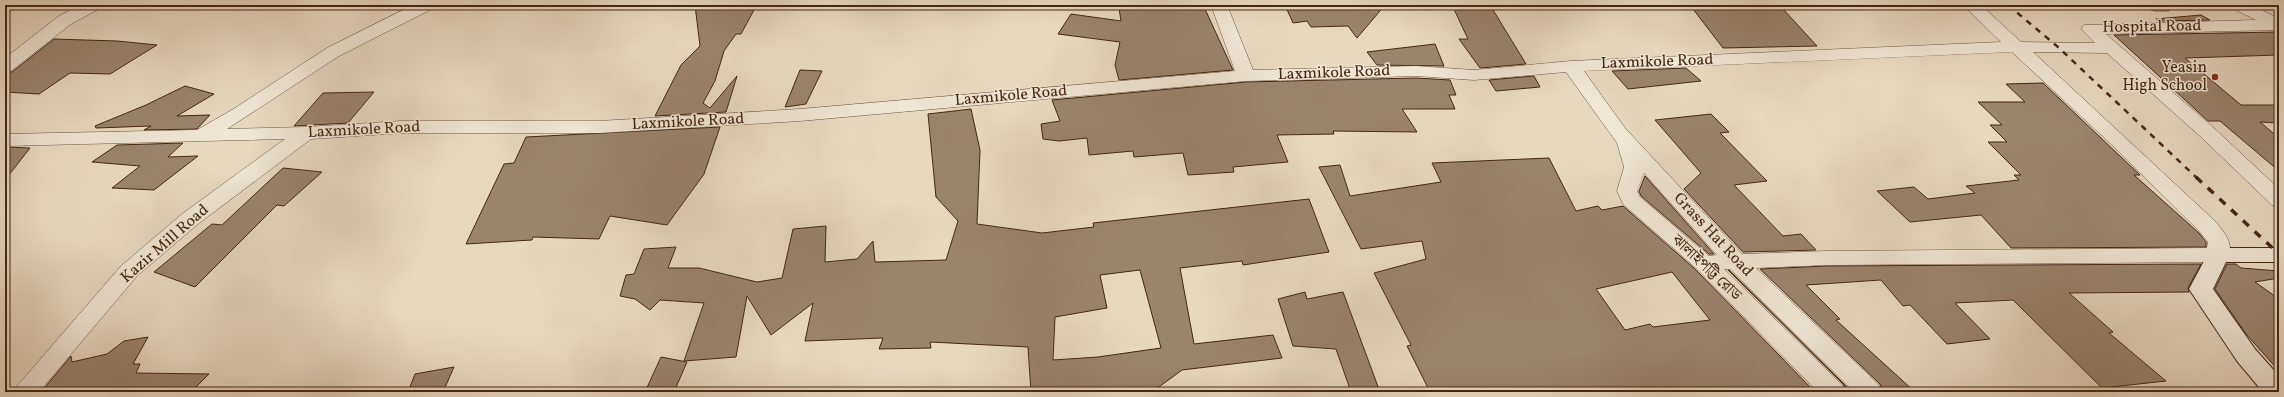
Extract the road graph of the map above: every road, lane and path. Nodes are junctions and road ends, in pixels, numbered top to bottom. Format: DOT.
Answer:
graph roads {
  1 [pos="93,5"];
  2 [pos="426,5"];
  3 [pos="1219,5"];
  4 [pos="1970,5"];
  5 [pos="2240,5"];
  6 [pos="2278,25"];
  7 [pos="2016,47"];
  8 [pos="2112,48"];
  9 [pos="1571,66"];
  10 [pos="5,67"];
  11 [pos="1246,76"];
  12 [pos="1618,132"];
  13 [pos="306,133"];
  14 [pos="202,135"];
  15 [pos="5,140"];
  16 [pos="2279,201"];
  17 [pos="2218,255"];
  18 [pos="2279,255"];
  19 [pos="1736,262"];
  20 [pos="1704,264"];
  21 [pos="25,392"];
  22 [pos="1833,392"];
  23 [pos="1870,392"];
  24 [pos="2278,392"];
  1 -- 10 [label="street"];
  2 -- 14 [label="street"];
  3 -- 11 [label="street"];
  4 -- 7 [label="street"];
  5 -- 6 [label="street"];
  6 -- 8 [label="street, Hospital Road"];
  7 -- 8 [label="street, Laxmikole Road"];
  7 -- 9 [label="street, Laxmikole Road"];
  7 -- 17 [label="street"];
  8 -- 16 [label="street, Hospital Road"];
  9 -- 11 [label="street, Laxmikole Road"];
  9 -- 12 [label="street, Grass Hat Road"];
  11 -- 13 [label="street, Laxmikole Road"];
  12 -- 19 [label="street, Grass Hat Road"];
  12 -- 20 [label="street, ঝালাইপট্টি রোড"];
  13 -- 14 [label="street, Laxmikole Road"];
  13 -- 21 [label="street, Kazir Mill Road"];
  14 -- 15 [label="street, Laxmikole Road"];
  17 -- 18 [label="street"];
  17 -- 19 [label="street"];
  17 -- 24 [label="street"];
  19 -- 20 [label="street"];
  19 -- 23 [label="street, Grass Hat Road"];
  20 -- 22 [label="street, ঝালাইপট্টি রোড"];
}
